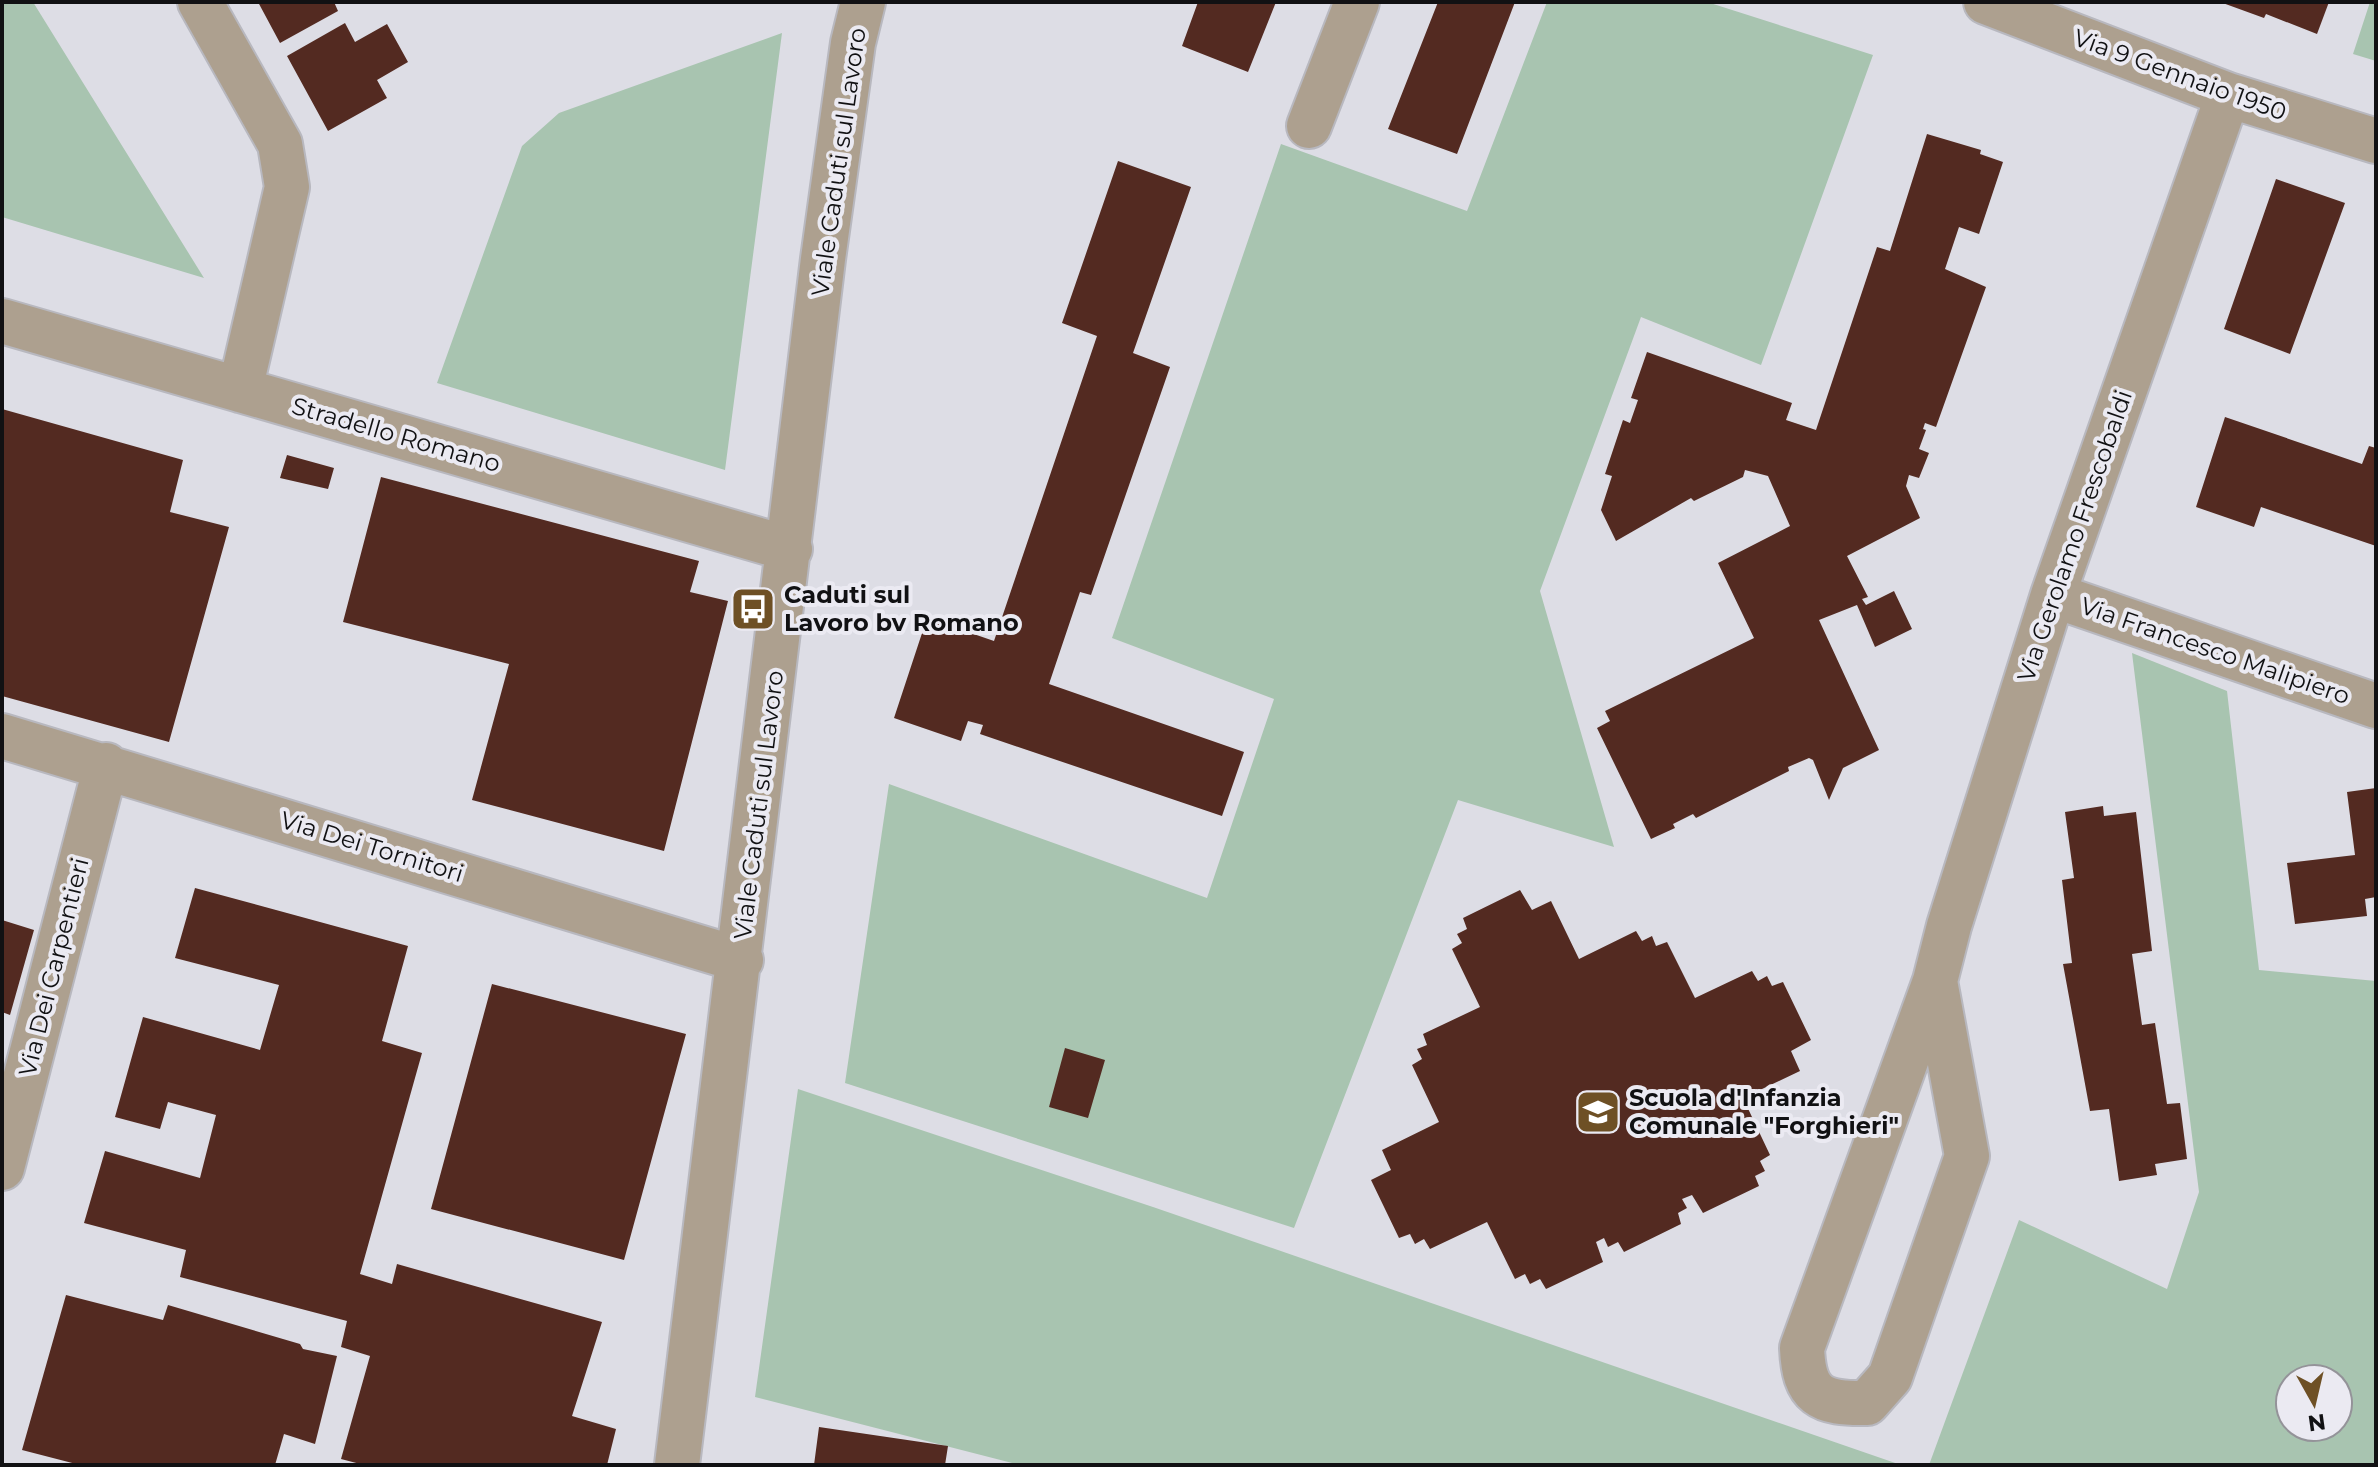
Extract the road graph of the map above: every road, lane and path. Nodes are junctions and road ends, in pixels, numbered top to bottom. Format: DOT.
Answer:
graph roads {
  1 [pos="200,2"];
  2 [pos="863,2"];
  3 [pos="1357,2"];
  4 [pos="1986,2"];
  5 [pos="2228,95"];
  6 [pos="1309,126"];
  7 [pos="2376,141"];
  8 [pos="2,321"];
  9 [pos="240,390"];
  10 [pos="790,549"];
  11 [pos="2053,595"];
  12 [pos="2376,706"];
  13 [pos="2,736"];
  14 [pos="106,765"];
  15 [pos="741,960"];
  16 [pos="1935,981"];
  17 [pos="2,1168"];
  18 [pos="677,1465"];
  1 -- 9 [label="street"];
  2 -- 10 [label="street, Viale Caduti sul Lavoro"];
  3 -- 6 [label="street"];
  4 -- 5 [label="street, Via 9 Gennaio 1950"];
  5 -- 7 [label="street, Via 9 Gennaio 1950"];
  5 -- 11 [label="street, Via Gerolamo Frescobaldi"];
  8 -- 9 [label="street, Stradello Romano"];
  9 -- 10 [label="street, Stradello Romano"];
  10 -- 15 [label="street, Viale Caduti sul Lavoro"];
  11 -- 12 [label="street, Via Francesco Malipiero"];
  11 -- 16 [label="street, Via Gerolamo Frescobaldi"];
  13 -- 14 [label="street, Via Dei Tornitori"];
  14 -- 15 [label="street, Via Dei Tornitori"];
  14 -- 17 [label="street, Via Dei Carpentieri"];
  15 -- 18 [label="street, Viale Caduti sul Lavoro"];
  16 -- 16 [label="street, Via Gerolamo Frescobaldi"];
}
